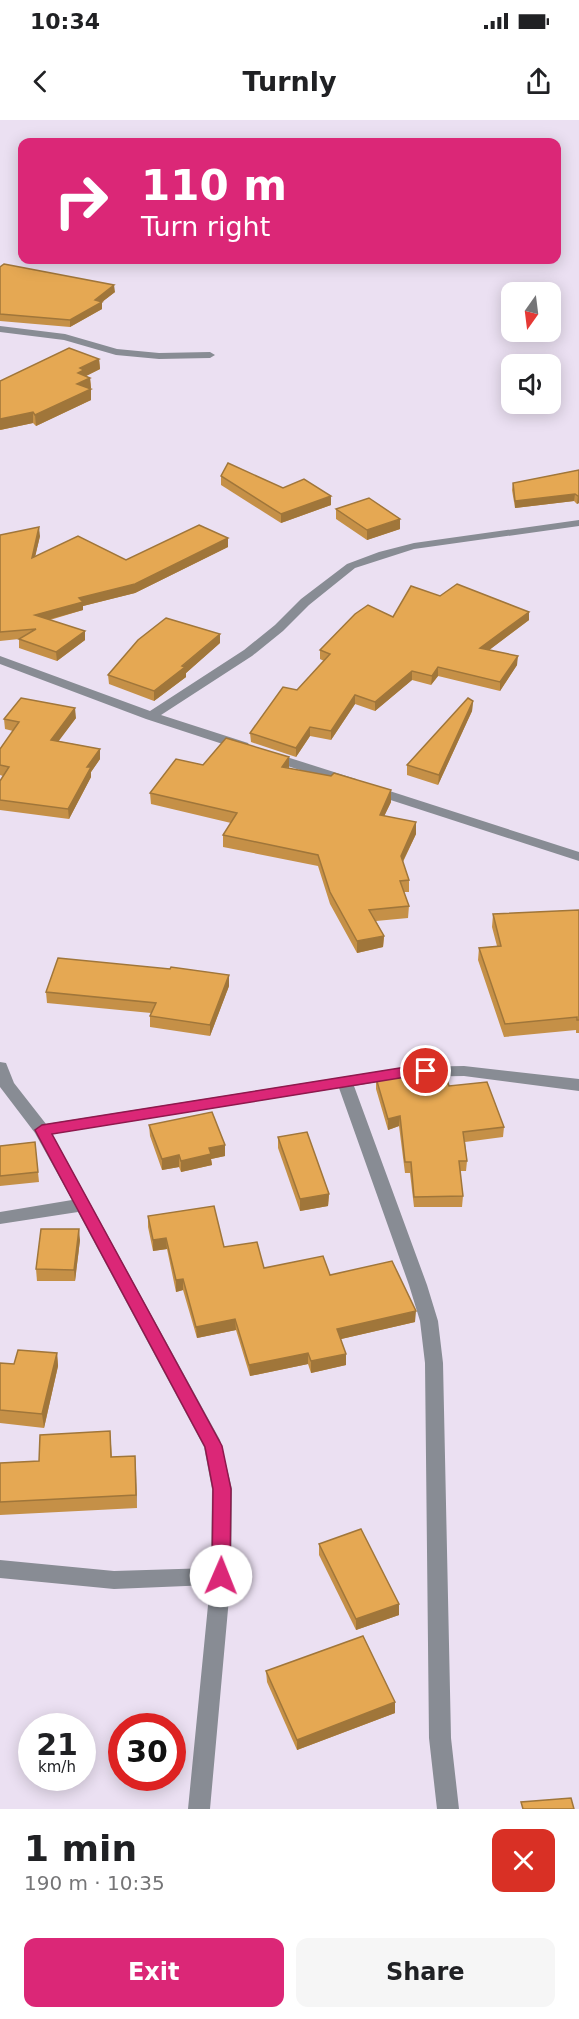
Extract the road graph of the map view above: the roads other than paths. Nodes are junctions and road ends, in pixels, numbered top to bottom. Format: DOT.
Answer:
graph roads {
  1 [pos="0,328"];
  2 [pos="210,355"];
  3 [pos="579,523"];
  4 [pos="0,660"];
  5 [pos="150,716"];
  6 [pos="579,857"];
  7 [pos="0,1067"];
  8 [pos="345,1082"];
  9 [pos="579,1085"];
  10 [pos="42,1130"];
  11 [pos="82,1205"];
  12 [pos="0,1218"];
  13 [pos="0,1569"];
  14 [pos="221,1576"];
  15 [pos="199,1809"];
  16 [pos="448,1809"];
  1 -- 2 [label="street"];
  3 -- 5 [label="street"];
  4 -- 5 [label="street"];
  5 -- 6 [label="street"];
  7 -- 10 [label="street"];
  8 -- 9 [label="street"];
  8 -- 10 [label="street"];
  8 -- 16 [label="street"];
  10 -- 11 [label="street"];
  11 -- 12 [label="street"];
  11 -- 14 [label="street"];
  13 -- 14 [label="street"];
  14 -- 15 [label="street"];
}
